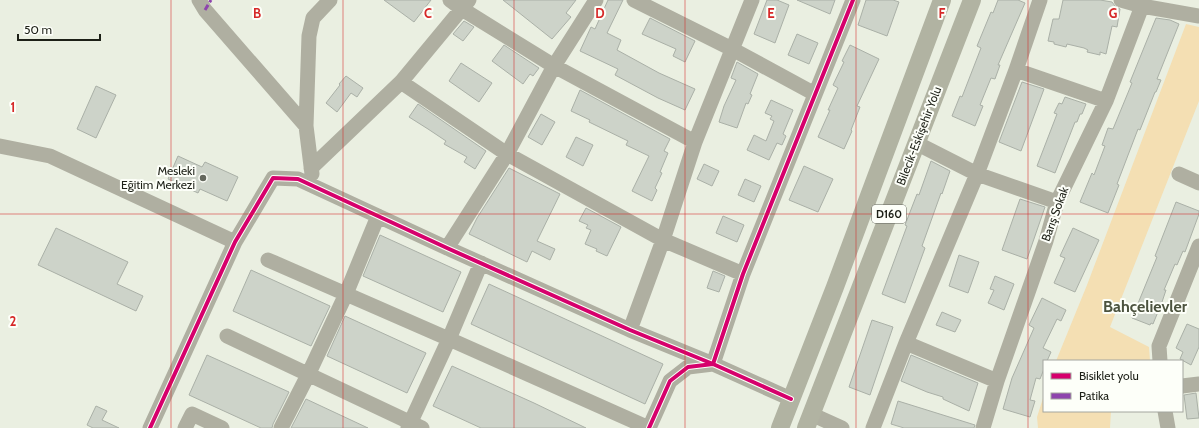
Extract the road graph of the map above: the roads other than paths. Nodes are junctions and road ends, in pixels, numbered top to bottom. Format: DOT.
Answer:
graph roads {
  1 [pos="330,0"];
  2 [pos="450,0"];
  3 [pos="596,0"];
  4 [pos="634,0"];
  5 [pos="752,0"];
  6 [pos="853,0"];
  7 [pos="942,0"];
  8 [pos="972,0"];
  9 [pos="1040,0"];
  10 [pos="1121,0"];
  11 [pos="205,3"];
  12 [pos="466,5"];
  13 [pos="1142,6"];
  14 [pos="1199,16"];
  15 [pos="732,49"];
  16 [pos="554,66"];
  17 [pos="1016,70"];
  18 [pos="401,82"];
  19 [pos="815,94"];
  20 [pos="1106,100"];
  21 [pos="306,126"];
  22 [pos="695,142"];
  23 [pos="916,143"];
  24 [pos="0,146"];
  25 [pos="507,154"];
  26 [pos="311,168"];
  27 [pos="977,174"];
  28 [pos="1179,174"];
  29 [pos="1199,183"];
  30 [pos="313,186"];
  31 [pos="1057,202"];
  32 [pos="378,216"];
  33 [pos="663,240"];
  34 [pos="235,242"];
  35 [pos="1199,246"];
  36 [pos="447,248"];
  37 [pos="268,260"];
  38 [pos="481,263"];
  39 [pos="743,274"];
  40 [pos="346,294"];
  41 [pos="630,330"];
  42 [pos="227,336"];
  43 [pos="449,339"];
  44 [pos="906,343"];
  45 [pos="1160,360"];
  46 [pos="712,364"];
  47 [pos="308,375"];
  48 [pos="997,381"];
  49 [pos="1199,384"];
  50 [pos="1183,386"];
  51 [pos="791,399"];
  52 [pos="1165,412"];
  53 [pos="809,421"];
  54 [pos="413,426"];
  55 [pos="150,428"];
  56 [pos="185,428"];
  57 [pos="222,428"];
  58 [pos="281,428"];
  59 [pos="649,428"];
  60 [pos="780,428"];
  61 [pos="842,428"];
  62 [pos="872,428"];
  63 [pos="983,428"];
  64 [pos="1168,428"];
  1 -- 21 [label="street"];
  2 -- 12 [label="street"];
  3 -- 16 [label="street"];
  4 -- 15 [label="street"];
  5 -- 15 [label="street"];
  6 -- 19 [label="street"];
  7 -- 51 [label="main road, D160"];
  8 -- 23 [label="main road, Bilecik-Eskişehir Yolu / D160"];
  9 -- 17 [label="street"];
  10 -- 13 [label="street"];
  11 -- 21 [label="street"];
  12 -- 16 [label="street"];
  12 -- 18 [label="street"];
  13 -- 14 [label="street"];
  13 -- 20 [label="street, Barış Sokak"];
  15 -- 19 [label="street"];
  15 -- 22 [label="street"];
  16 -- 22 [label="street"];
  16 -- 25 [label="street"];
  17 -- 20 [label="street"];
  17 -- 27 [label="street"];
  18 -- 25 [label="street"];
  18 -- 26 [label="street"];
  19 -- 39 [label="street"];
  20 -- 31 [label="street, Barış Sokak"];
  21 -- 26 [label="street"];
  22 -- 33 [label="street"];
  23 -- 27 [label="street"];
  23 -- 53 [label="main road, Bilecik-Eskişehir Yolu / D160"];
  24 -- 34 [label="street"];
  25 -- 33 [label="street"];
  25 -- 36 [label="street"];
  26 -- 30 [label="street"];
  27 -- 31 [label="street"];
  27 -- 44 [label="street"];
  28 -- 29 [label="street"];
  30 -- 32 [label="street"];
  30 -- 34 [label="street"];
  31 -- 48 [label="street, Barış Sokak"];
  32 -- 36 [label="street"];
  32 -- 40 [label="street"];
  33 -- 39 [label="street"];
  33 -- 41 [label="street"];
  34 -- 55 [label="street"];
  35 -- 45 [label="street"];
  36 -- 38 [label="street"];
  37 -- 40 [label="street"];
  38 -- 41 [label="street"];
  38 -- 43 [label="street"];
  39 -- 46 [label="street"];
  40 -- 43 [label="street"];
  40 -- 47 [label="street"];
  41 -- 46 [label="street"];
  42 -- 47 [label="street"];
  43 -- 54 [label="street"];
  43 -- 59 [label="street"];
  44 -- 48 [label="street"];
  44 -- 62 [label="street"];
  46 -- 51 [label="street"];
  46 -- 59 [label="street"];
  47 -- 54 [label="street"];
  47 -- 58 [label="street"];
  48 -- 63 [label="street, Barış Sokak"];
  49 -- 50 [label="street"];
  51 -- 60 [label="main road, D160"];
  52 -- 64 [label="street"];
  53 -- 61 [label="street"];
  56 -- 57 [label="street"];
}
